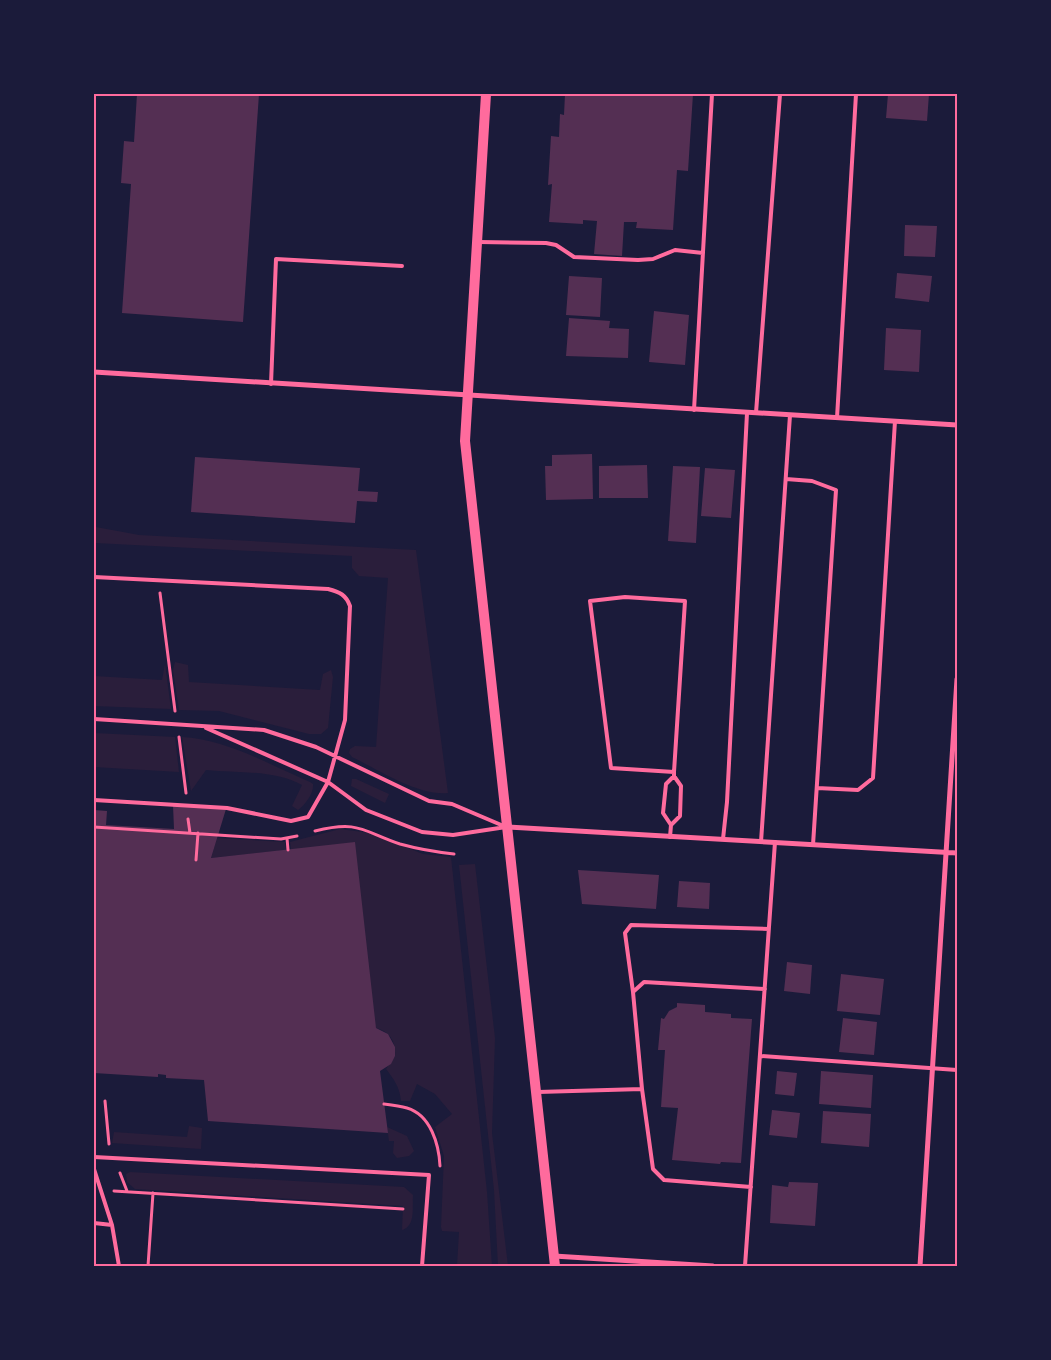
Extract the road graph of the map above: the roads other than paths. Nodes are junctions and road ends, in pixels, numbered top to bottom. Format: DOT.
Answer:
graph roads {
  1 [pos="486,94"];
  2 [pos="712,94"];
  3 [pos="780,94"];
  4 [pos="856,94"];
  5 [pos="477,242"];
  6 [pos="703,253"];
  7 [pos="402,266"];
  8 [pos="94,372"];
  9 [pos="270,384"];
  10 [pos="468,396"];
  11 [pos="694,410"];
  12 [pos="747,412"];
  13 [pos="756,413"];
  14 [pos="790,415"];
  15 [pos="837,418"];
  16 [pos="895,421"];
  17 [pos="957,425"];
  18 [pos="786,479"];
  19 [pos="94,577"];
  20 [pos="957,679"];
  21 [pos="94,719"];
  22 [pos="202,726"];
  23 [pos="336,758"];
  24 [pos="674,774"];
  25 [pos="328,782"];
  26 [pos="817,788"];
  27 [pos="94,800"];
  28 [pos="671,825"];
  29 [pos="506,827"];
  30 [pos="670,836"];
  31 [pos="723,840"];
  32 [pos="761,842"];
  33 [pos="775,842"];
  34 [pos="813,845"];
  35 [pos="946,852"];
  36 [pos="957,853"];
  37 [pos="769,930"];
  38 [pos="765,989"];
  39 [pos="633,992"];
  40 [pos="761,1056"];
  41 [pos="933,1069"];
  42 [pos="957,1070"];
  43 [pos="642,1089"];
  44 [pos="536,1092"];
  45 [pos="94,1157"];
  46 [pos="94,1169"];
  47 [pos="751,1187"];
  48 [pos="94,1223"];
  49 [pos="112,1225"];
  50 [pos="555,1261"];
  51 [pos="119,1266"];
  52 [pos="422,1266"];
  53 [pos="713,1266"];
  54 [pos="745,1266"];
  55 [pos="920,1266"];
  1 -- 5 [label="main road"];
  2 -- 6 [label="lane"];
  3 -- 13 [label="lane"];
  4 -- 15 [label="lane"];
  5 -- 6 [label="lane"];
  5 -- 10 [label="main road"];
  6 -- 11 [label="lane"];
  7 -- 9 [label="lane"];
  8 -- 9 [label="street"];
  9 -- 10 [label="street"];
  10 -- 11 [label="street"];
  10 -- 29 [label="main road"];
  11 -- 12 [label="street"];
  12 -- 13 [label="street"];
  12 -- 31 [label="lane"];
  13 -- 14 [label="street"];
  14 -- 15 [label="street"];
  14 -- 18 [label="lane"];
  15 -- 16 [label="street"];
  16 -- 17 [label="street"];
  16 -- 26 [label="lane"];
  18 -- 26 [label="lane"];
  18 -- 32 [label="lane"];
  19 -- 23 [label="lane"];
  20 -- 35 [label="street"];
  21 -- 22 [label="lane"];
  22 -- 23 [label="lane"];
  22 -- 25 [label="lane"];
  23 -- 25 [label="lane"];
  23 -- 29 [label="lane"];
  24 -- 24 [label="lane"];
  24 -- 28 [label="lane"];
  24 -- 28 [label="lane"];
  25 -- 27 [label="lane"];
  25 -- 29 [label="lane"];
  26 -- 34 [label="lane"];
  28 -- 30 [label="lane"];
  29 -- 30 [label="street"];
  29 -- 44 [label="main road"];
  30 -- 31 [label="street"];
  31 -- 32 [label="street"];
  32 -- 33 [label="street"];
  33 -- 34 [label="street"];
  33 -- 37 [label="lane"];
  34 -- 35 [label="street"];
  35 -- 36 [label="street"];
  35 -- 41 [label="street"];
  37 -- 38 [label="lane"];
  37 -- 39 [label="lane"];
  38 -- 39 [label="lane"];
  38 -- 40 [label="lane"];
  39 -- 43 [label="lane"];
  40 -- 41 [label="lane"];
  40 -- 47 [label="lane"];
  41 -- 42 [label="lane"];
  41 -- 55 [label="street"];
  43 -- 44 [label="lane"];
  43 -- 47 [label="lane"];
  44 -- 50 [label="main road"];
  45 -- 52 [label="lane"];
  46 -- 49 [label="lane"];
  47 -- 54 [label="lane"];
  48 -- 49 [label="lane"];
  49 -- 51 [label="lane"];
  50 -- 53 [label="street"];
}
